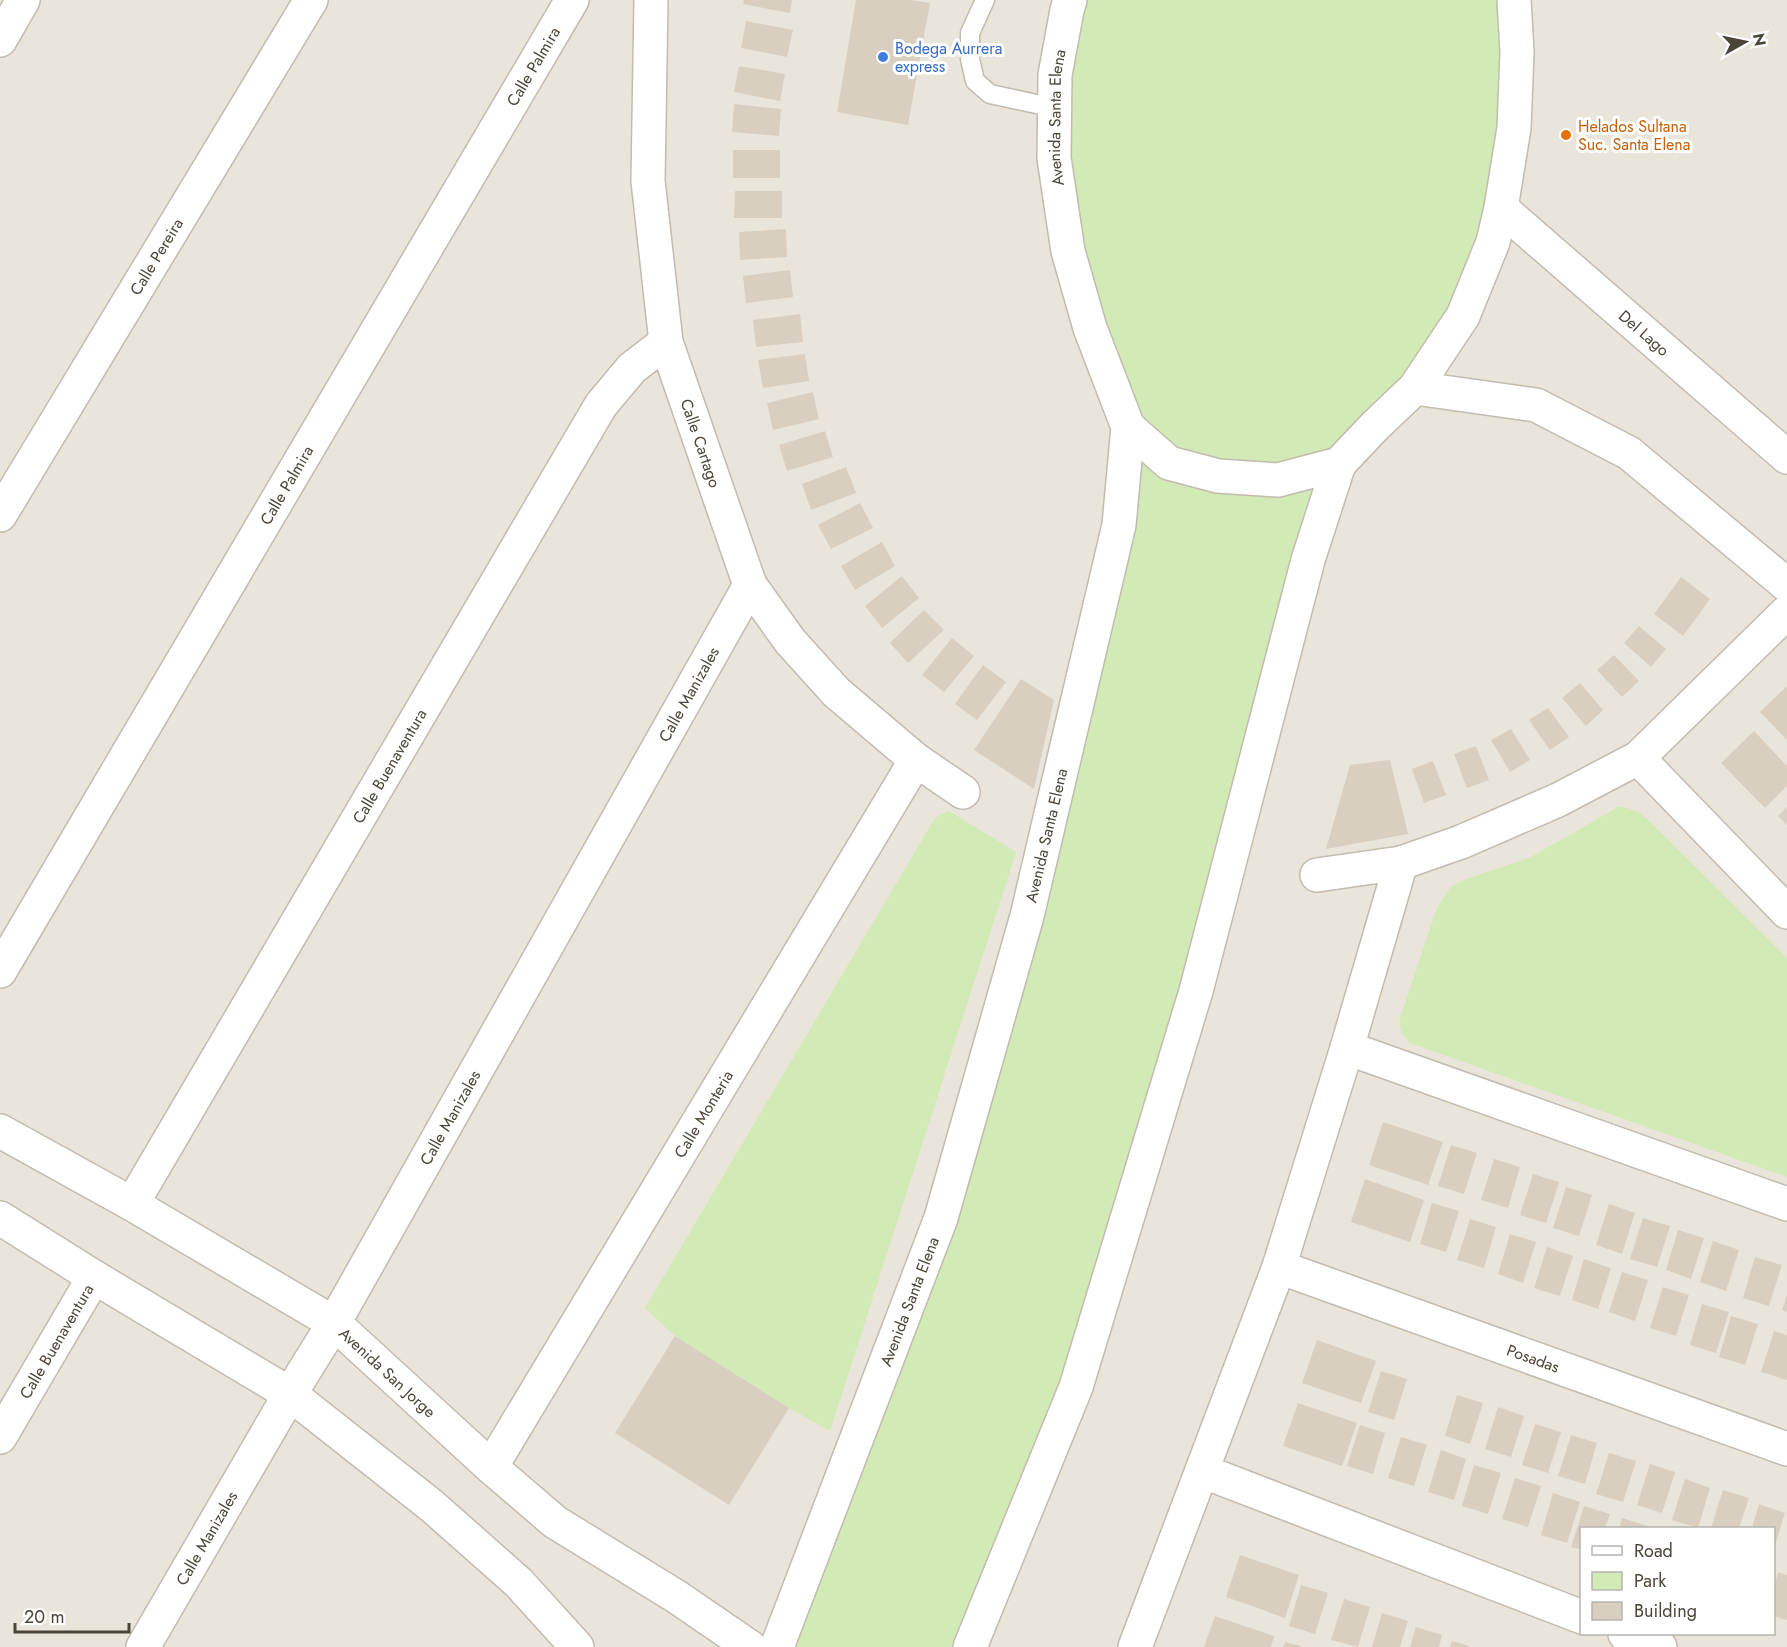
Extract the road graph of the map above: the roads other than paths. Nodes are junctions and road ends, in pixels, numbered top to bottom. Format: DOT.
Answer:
graph roads {
  1 [pos="23,0"];
  2 [pos="311,0"];
  3 [pos="572,0"];
  4 [pos="985,0"];
  5 [pos="1514,0"];
  6 [pos="648,1"];
  7 [pos="1063,3"];
  8 [pos="0,40"];
  9 [pos="1055,108"];
  10 [pos="1501,208"];
  11 [pos="666,342"];
  12 [pos="1415,388"];
  13 [pos="1128,427"];
  14 [pos="1787,457"];
  15 [pos="1339,464"];
  16 [pos="0,514"];
  17 [pos="750,585"];
  18 [pos="1787,585"];
  19 [pos="1787,612"];
  20 [pos="1638,758"];
  21 [pos="916,760"];
  22 [pos="963,792"];
  23 [pos="1401,863"];
  24 [pos="1317,875"];
  25 [pos="1787,912"];
  26 [pos="0,971"];
  27 [pos="1347,1048"];
  28 [pos="0,1131"];
  29 [pos="132,1204"];
  30 [pos="1787,1204"];
  31 [pos="0,1218"];
  32 [pos="1279,1267"];
  33 [pos="94,1277"];
  34 [pos="334,1323"];
  35 [pos="290,1394"];
  36 [pos="0,1437"];
  37 [pos="1787,1449"];
  38 [pos="491,1467"];
  39 [pos="1202,1471"];
  40 [pos="1580,1617"];
  41 [pos="1628,1635"];
  42 [pos="143,1647"];
  43 [pos="577,1647"];
  44 [pos="750,1647"];
  45 [pos="777,1647"];
  46 [pos="970,1647"];
  47 [pos="1135,1647"];
  48 [pos="1660,1647"];
  1 -- 8 [label="street"];
  2 -- 16 [label="street, Calle Pereira"];
  3 -- 26 [label="street, Calle Palmira"];
  4 -- 9 [label="lane"];
  5 -- 10 [label="street"];
  6 -- 11 [label="street, Calle Cartago"];
  7 -- 9 [label="street, Avenida Santa Elena"];
  9 -- 13 [label="street, Avenida Santa Elena"];
  10 -- 12 [label="street"];
  10 -- 14 [label="street, Del Lago"];
  11 -- 17 [label="street, Calle Cartago"];
  11 -- 29 [label="street, Calle Buenaventura"];
  12 -- 15 [label="street"];
  12 -- 18 [label="street"];
  13 -- 15 [label="street"];
  13 -- 45 [label="street, Avenida Santa Elena"];
  15 -- 46 [label="street"];
  17 -- 21 [label="street, Calle Cartago"];
  17 -- 34 [label="street, Calle Manizales"];
  19 -- 20 [label="street"];
  20 -- 23 [label="street"];
  20 -- 25 [label="street"];
  21 -- 22 [label="street, Calle Cartago"];
  21 -- 38 [label="street, Calle Monteria"];
  23 -- 24 [label="street"];
  23 -- 27 [label="street"];
  27 -- 30 [label="street"];
  27 -- 32 [label="street"];
  28 -- 29 [label="street, Avenida San Jorge"];
  29 -- 34 [label="street, Avenida San Jorge"];
  31 -- 33 [label="street"];
  32 -- 37 [label="street, Posadas"];
  32 -- 39 [label="street"];
  33 -- 35 [label="street"];
  33 -- 36 [label="street, Calle Buenaventura"];
  34 -- 35 [label="street, Calle Manizales"];
  34 -- 38 [label="street, Avenida San Jorge"];
  35 -- 42 [label="street, Calle Manizales"];
  35 -- 43 [label="street"];
  38 -- 44 [label="street, Avenida San Jorge"];
  39 -- 40 [label="street"];
  39 -- 47 [label="street"];
  41 -- 48 [label="street"];
}
